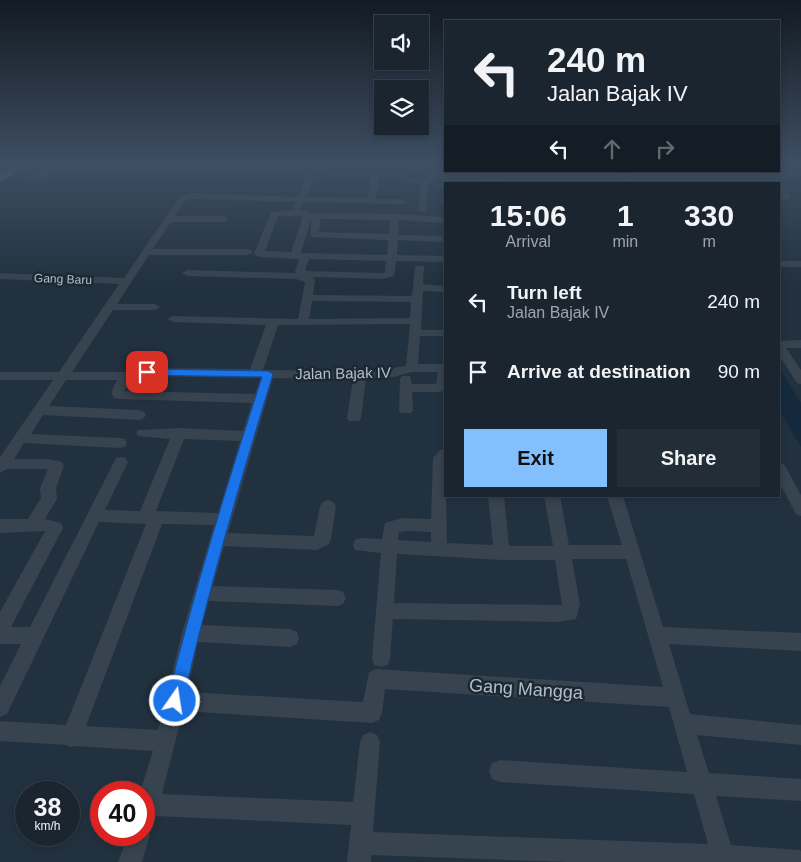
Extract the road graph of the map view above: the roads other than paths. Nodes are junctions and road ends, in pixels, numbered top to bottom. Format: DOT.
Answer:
graph roads {
  1 [pos="179,204"];
  2 [pos="299,204"];
  3 [pos="423,204"];
  4 [pos="423,211"];
  5 [pos="296,212"];
  6 [pos="307,216"];
  7 [pos="318,216"];
  8 [pos="395,218"];
  9 [pos="224,219"];
  10 [pos="444,220"];
  11 [pos="165,223"];
  12 [pos="216,226"];
  13 [pos="393,236"];
  14 [pos="444,239"];
  15 [pos="146,252"];
  16 [pos="248,252"];
  17 [pos="300,256"];
  18 [pos="391,257"];
  19 [pos="444,259"];
  20 [pos="780,264"];
  21 [pos="801,264"];
  22 [pos="420,268"];
  23 [pos="187,273"];
  24 [pos="0,276"];
  25 [pos="126,281"];
  26 [pos="418,287"];
  27 [pos="444,289"];
  28 [pos="308,298"];
  29 [pos="418,299"];
  30 [pos="109,307"];
  31 [pos="155,307"];
  32 [pos="173,318"];
  33 [pos="273,322"];
  34 [pos="303,322"];
  35 [pos="416,327"];
  36 [pos="444,333"];
  37 [pos="801,344"];
  38 [pos="780,345"];
  39 [pos="780,347"];
  40 [pos="444,368"];
  41 [pos="407,370"];
  42 [pos="261,374"];
  43 [pos="0,376"];
  44 [pos="125,376"];
  45 [pos="360,376"];
  46 [pos="61,377"];
  47 [pos="801,380"];
  48 [pos="406,388"];
  49 [pos="260,399"];
  50 [pos="39,410"];
  51 [pos="406,410"];
  52 [pos="139,415"];
  53 [pos="354,418"];
  54 [pos="143,433"];
  55 [pos="179,433"];
  56 [pos="248,436"];
  57 [pos="20,438"];
  58 [pos="120,443"];
  59 [pos="444,455"];
  60 [pos="121,462"];
  61 [pos="2,466"];
  62 [pos="780,470"];
  63 [pos="496,497"];
  64 [pos="552,497"];
  65 [pos="615,497"];
  66 [pos="328,506"];
  67 [pos="801,510"];
  68 [pos="93,516"];
  69 [pos="151,518"];
  70 [pos="224,519"];
  71 [pos="34,525"];
  72 [pos="0,526"];
  73 [pos="440,526"];
  74 [pos="218,538"];
  75 [pos="361,545"];
  76 [pos="390,546"];
  77 [pos="440,549"];
  78 [pos="631,552"];
  79 [pos="502,553"];
  80 [pos="563,553"];
  81 [pos="202,593"];
  82 [pos="337,598"];
  83 [pos="384,611"];
  84 [pos="0,630"];
  85 [pos="191,633"];
  86 [pos="656,634"];
  87 [pos="0,635"];
  88 [pos="36,636"];
  89 [pos="290,638"];
  90 [pos="801,642"];
  91 [pos="381,658"];
  92 [pos="675,698"];
  93 [pos="175,701"];
  94 [pos="0,707"];
  95 [pos="683,723"];
  96 [pos="0,731"];
  97 [pos="801,735"];
  98 [pos="71,737"];
  99 [pos="166,741"];
  100 [pos="370,742"];
  101 [pos="500,771"];
  102 [pos="155,781"];
  103 [pos="701,783"];
  104 [pos="801,790"];
  105 [pos="155,812"];
  106 [pos="364,814"];
  107 [pos="135,846"];
  108 [pos="360,853"];
  109 [pos="724,859"];
  110 [pos="130,862"];
  111 [pos="799,862"];
  1 -- 11 [label="street"];
  2 -- 5 [label="street"];
  3 -- 4 [label="street"];
  6 -- 7 [label="street"];
  6 -- 17 [label="street"];
  6 -- 17 [label="street"];
  7 -- 8 [label="street"];
  7 -- 13 [label="street"];
  8 -- 10 [label="street"];
  8 -- 13 [label="street"];
  9 -- 11 [label="street"];
  11 -- 12 [label="street"];
  11 -- 15 [label="street"];
  13 -- 14 [label="street"];
  13 -- 18 [label="street"];
  15 -- 16 [label="street"];
  15 -- 25 [label="street"];
  17 -- 18 [label="street"];
  17 -- 18 [label="street"];
  18 -- 19 [label="street"];
  20 -- 21 [label="street"];
  22 -- 26 [label="street"];
  23 -- 28 [label="street"];
  24 -- 25 [label="street, Gang Baru"];
  25 -- 30 [label="street"];
  26 -- 27 [label="street"];
  26 -- 29 [label="street"];
  28 -- 29 [label="street"];
  28 -- 34 [label="street"];
  29 -- 35 [label="street"];
  30 -- 31 [label="street"];
  30 -- 46 [label="street"];
  32 -- 33 [label="street"];
  33 -- 34 [label="street"];
  33 -- 42 [label="street"];
  34 -- 35 [label="street"];
  35 -- 36 [label="street"];
  35 -- 41 [label="street"];
  37 -- 38 [label="street"];
  39 -- 47 [label="street"];
  40 -- 41 [label="street, Jalan Bajak IV"];
  40 -- 48 [label="street"];
  41 -- 45 [label="street, Jalan Bajak IV"];
  41 -- 48 [label="street"];
  42 -- 44 [label="street, Jalan Bajak IV"];
  42 -- 45 [label="street, Jalan Bajak IV"];
  42 -- 49 [label="street"];
  43 -- 46 [label="street, Jalan Bajak IV"];
  44 -- 46 [label="street, Jalan Bajak IV"];
  44 -- 49 [label="street"];
  45 -- 53 [label="street"];
  46 -- 50 [label="street"];
  48 -- 51 [label="street"];
  49 -- 56 [label="street"];
  50 -- 52 [label="street"];
  50 -- 57 [label="street"];
  54 -- 55 [label="street"];
  55 -- 56 [label="street"];
  55 -- 69 [label="street"];
  56 -- 70 [label="street"];
  57 -- 58 [label="street"];
  57 -- 61 [label="street"];
  59 -- 73 [label="street"];
  60 -- 68 [label="street"];
  61 -- 71 [label="street"];
  62 -- 67 [label="street"];
  63 -- 79 [label="street"];
  64 -- 80 [label="street"];
  65 -- 78 [label="street"];
  66 -- 74 [label="street"];
  68 -- 69 [label="street"];
  68 -- 88 [label="street"];
  69 -- 70 [label="street"];
  69 -- 98 [label="street"];
  70 -- 74 [label="street"];
  71 -- 72 [label="street"];
  71 -- 84 [label="street"];
  73 -- 76 [label="street"];
  73 -- 77 [label="street"];
  74 -- 81 [label="street"];
  75 -- 76 [label="street"];
  76 -- 77 [label="street"];
  76 -- 83 [label="street"];
  77 -- 79 [label="street"];
  78 -- 80 [label="street"];
  78 -- 86 [label="street"];
  79 -- 80 [label="street"];
  80 -- 83 [label="street"];
  81 -- 82 [label="street"];
  81 -- 85 [label="street"];
  83 -- 91 [label="street"];
  85 -- 89 [label="street"];
  85 -- 93 [label="street"];
  86 -- 90 [label="street"];
  86 -- 92 [label="street"];
  87 -- 88 [label="street"];
  88 -- 94 [label="street"];
  92 -- 93 [label="street, Gang Mangga"];
  92 -- 95 [label="street"];
  93 -- 99 [label="street"];
  95 -- 97 [label="street"];
  95 -- 103 [label="street"];
  96 -- 98 [label="street"];
  98 -- 99 [label="street"];
  99 -- 102 [label="street"];
  100 -- 106 [label="street"];
  101 -- 103 [label="street"];
  103 -- 104 [label="street"];
  103 -- 109 [label="street"];
  105 -- 106 [label="street"];
  106 -- 108 [label="street"];
  107 -- 110 [label="street"];
  108 -- 109 [label="street"];
  109 -- 111 [label="street"];
}
